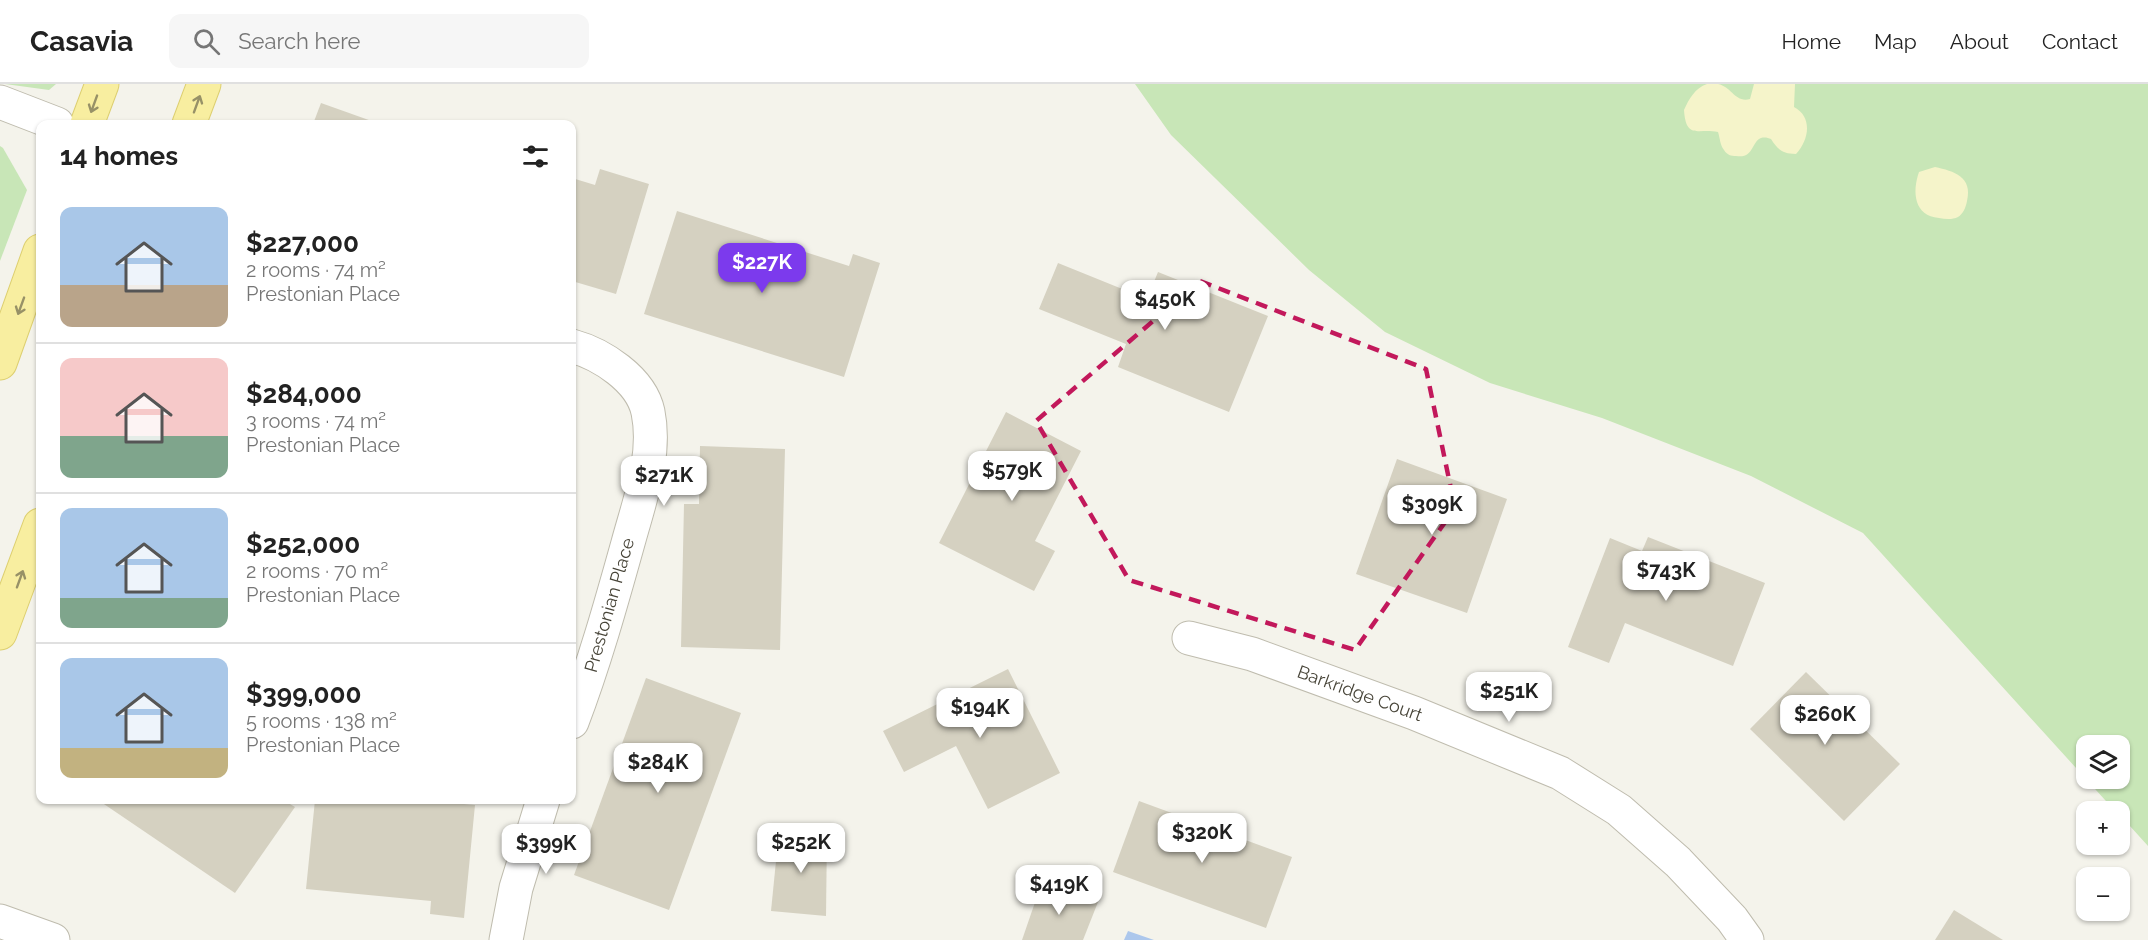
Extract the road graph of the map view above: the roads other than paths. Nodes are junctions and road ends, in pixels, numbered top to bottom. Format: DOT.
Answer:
graph roads {
  1 [pos="102,84"];
  2 [pos="204,84"];
  3 [pos="0,102"];
  4 [pos="47,120"];
  5 [pos="88,120"];
  6 [pos="190,120"];
  7 [pos="36,263"];
  8 [pos="576,347"];
  9 [pos="0,363"];
  10 [pos="36,536"];
  11 [pos="0,633"];
  12 [pos="1189,638"];
  13 [pos="576,711"];
  14 [pos="542,804"];
  15 [pos="0,921"];
  16 [pos="53,940"];
  17 [pos="506,940"];
  18 [pos="1747,940"];
  1 -- 5 [label="main road, one-way"];
  6 -- 2 [label="main road, one-way"];
  3 -- 4 [label="street"];
  7 -- 9 [label="main road, one-way"];
  8 -- 13 [label="street, Prestonian Place"];
  11 -- 10 [label="main road, one-way"];
  12 -- 18 [label="street, Barkridge Court"];
  14 -- 17 [label="street"];
  15 -- 16 [label="street"];
}
